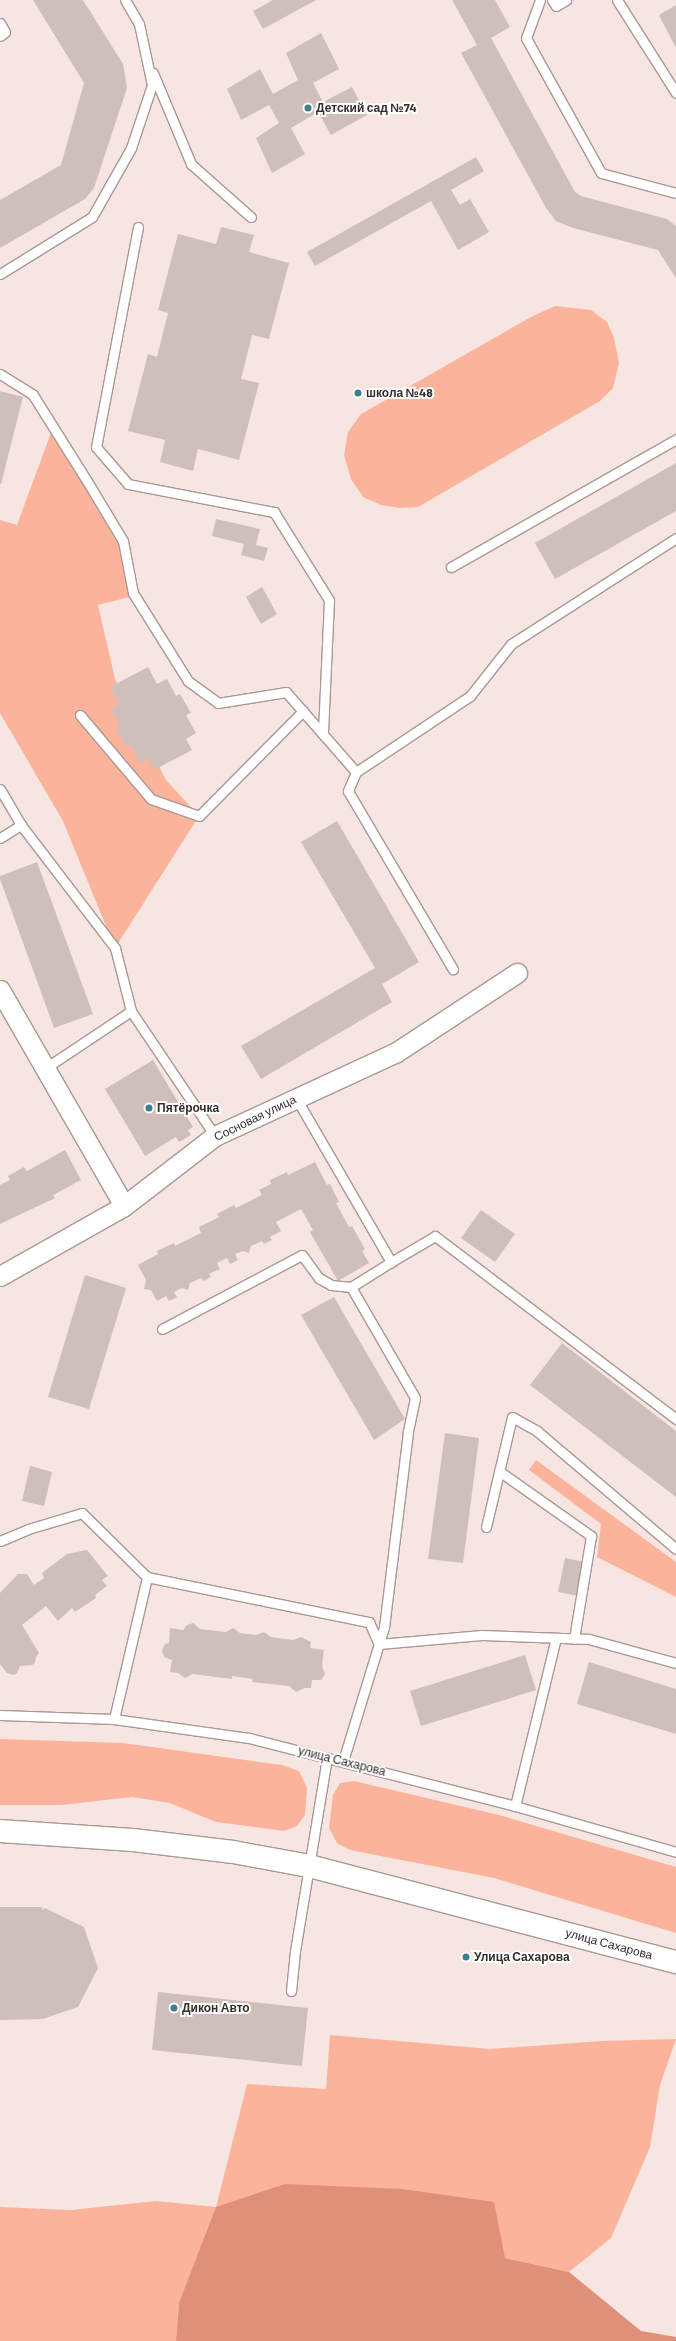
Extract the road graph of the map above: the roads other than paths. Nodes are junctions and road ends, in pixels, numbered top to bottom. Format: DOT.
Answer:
graph roads {
  1 [pos="125,0"];
  2 [pos="540,0"];
  3 [pos="552,0"];
  4 [pos="566,0"];
  5 [pos="617,0"];
  6 [pos="0,23"];
  7 [pos="0,36"];
  8 [pos="145,51"];
  9 [pos="676,93"];
  10 [pos="676,193"];
  11 [pos="251,217"];
  12 [pos="138,228"];
  13 [pos="0,274"];
  14 [pos="0,374"];
  15 [pos="676,439"];
  16 [pos="676,538"];
  17 [pos="451,567"];
  18 [pos="303,711"];
  19 [pos="80,715"];
  20 [pos="323,734"];
  21 [pos="356,772"];
  22 [pos="0,789"];
  23 [pos="21,825"];
  24 [pos="0,838"];
  25 [pos="452,969"];
  26 [pos="517,973"];
  27 [pos="0,990"];
  28 [pos="131,1011"];
  29 [pos="44,1069"];
  30 [pos="296,1098"];
  31 [pos="215,1136"];
  32 [pos="124,1206"];
  33 [pos="391,1262"];
  34 [pos="0,1276"];
  35 [pos="351,1287"];
  36 [pos="162,1329"];
  37 [pos="676,1419"];
  38 [pos="499,1471"];
  39 [pos="486,1527"];
  40 [pos="0,1541"];
  41 [pos="676,1549"];
  42 [pos="147,1577"];
  43 [pos="556,1638"];
  44 [pos="574,1639"];
  45 [pos="378,1644"];
  46 [pos="676,1663"];
  47 [pos="0,1715"];
  48 [pos="114,1719"];
  49 [pos="327,1758"];
  50 [pos="343,1761"];
  51 [pos="515,1806"];
  52 [pos="0,1831"];
  53 [pos="676,1852"];
  54 [pos="309,1866"];
  55 [pos="676,1962"];
  56 [pos="291,1991"];
  1 -- 8 [label="lane"];
  2 -- 10 [label="lane"];
  3 -- 4 [label="lane"];
  5 -- 9 [label="lane"];
  6 -- 7 [label="lane"];
  8 -- 11 [label="lane"];
  8 -- 13 [label="lane"];
  12 -- 20 [label="lane"];
  14 -- 18 [label="lane"];
  15 -- 17 [label="lane"];
  16 -- 21 [label="lane"];
  18 -- 19 [label="lane"];
  18 -- 20 [label="lane"];
  20 -- 21 [label="lane"];
  21 -- 25 [label="lane"];
  22 -- 23 [label="lane"];
  23 -- 24 [label="lane"];
  23 -- 28 [label="lane"];
  26 -- 30 [label="street, Сосновая улица"];
  27 -- 29 [label="street"];
  28 -- 29 [label="lane"];
  28 -- 31 [label="lane"];
  29 -- 32 [label="street"];
  30 -- 31 [label="street, Сосновая улица"];
  30 -- 33 [label="lane"];
  31 -- 32 [label="street, Сосновая улица"];
  32 -- 34 [label="street, Сосновая улица"];
  33 -- 35 [label="lane"];
  33 -- 37 [label="lane"];
  35 -- 36 [label="lane"];
  35 -- 45 [label="lane"];
  38 -- 39 [label="lane"];
  38 -- 41 [label="lane"];
  38 -- 44 [label="lane"];
  40 -- 42 [label="lane"];
  42 -- 45 [label="lane"];
  42 -- 48 [label="lane"];
  43 -- 44 [label="lane"];
  43 -- 45 [label="lane"];
  43 -- 51 [label="lane"];
  44 -- 46 [label="lane"];
  45 -- 50 [label="lane"];
  47 -- 48 [label="lane, улица Сахарова"];
  48 -- 49 [label="lane, улица Сахарова"];
  49 -- 50 [label="lane, улица Сахарова"];
  49 -- 54 [label="lane"];
  50 -- 51 [label="lane, улица Сахарова"];
  51 -- 53 [label="lane, улица Сахарова"];
  52 -- 54 [label="street, улица Сахарова"];
  54 -- 55 [label="street, улица Сахарова"];
  54 -- 56 [label="lane"];
}
